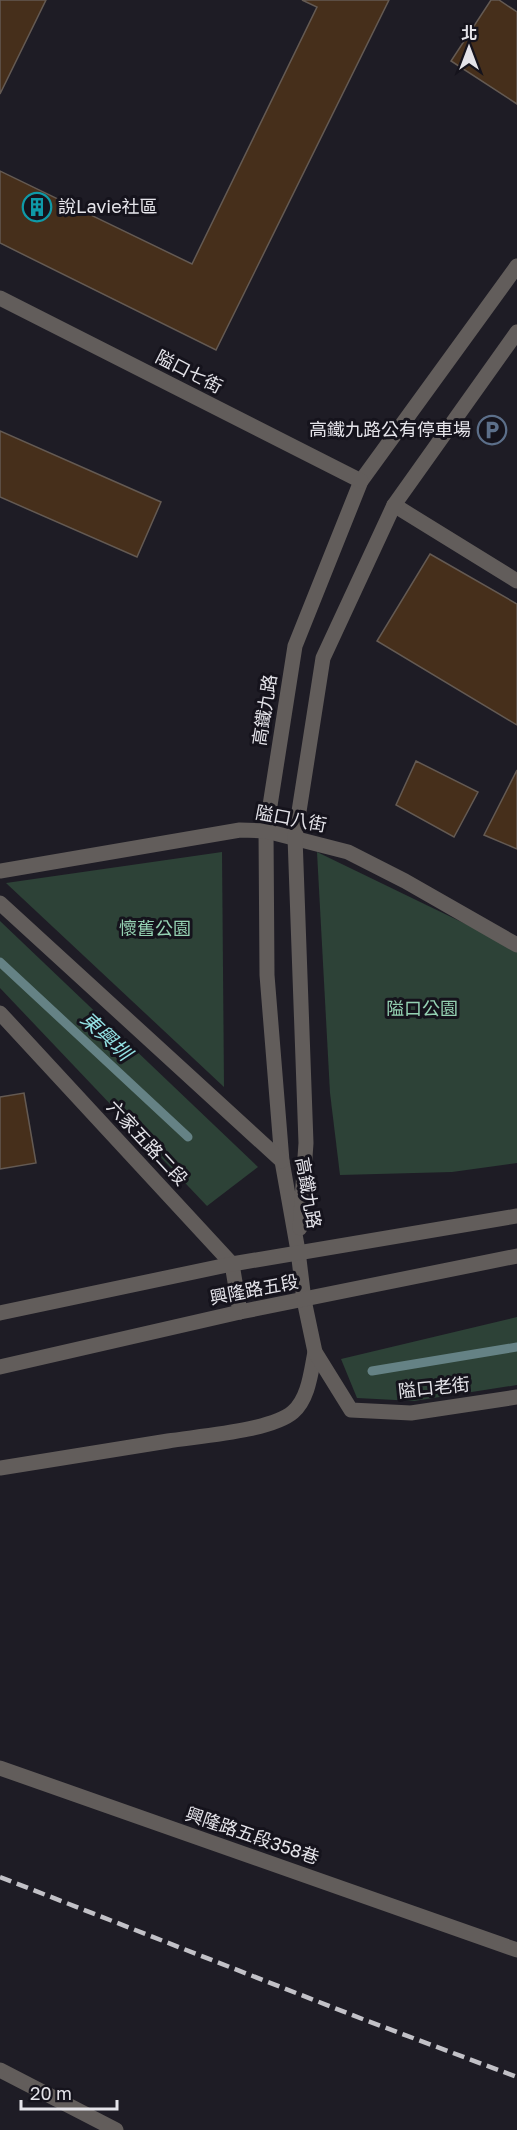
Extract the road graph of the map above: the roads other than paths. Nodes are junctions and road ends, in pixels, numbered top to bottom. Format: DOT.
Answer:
graph roads {
  1 [pos="517,266"];
  2 [pos="0,298"];
  3 [pos="517,332"];
  4 [pos="361,481"];
  5 [pos="394,505"];
  6 [pos="517,581"];
  7 [pos="266,831"];
  8 [pos="295,837"];
  9 [pos="0,871"];
  10 [pos="0,903"];
  11 [pos="517,945"];
  12 [pos="0,1013"];
  13 [pos="282,1161"];
  14 [pos="517,1216"];
  15 [pos="298,1251"];
  16 [pos="517,1256"];
  17 [pos="232,1264"];
  18 [pos="304,1300"];
  19 [pos="240,1312"];
  20 [pos="0,1313"];
  21 [pos="314,1346"];
  22 [pos="0,1367"];
  23 [pos="517,1398"];
  24 [pos="0,1468"];
  25 [pos="0,1768"];
  26 [pos="517,1950"];
  27 [pos="0,2070"];
  28 [pos="116,2130"];
  1 -- 4 [label="street, 高鐵九路"];
  2 -- 4 [label="street, 隘口七街"];
  3 -- 5 [label="street, 高鐵九路"];
  4 -- 7 [label="street, 高鐵九路"];
  5 -- 6 [label="street"];
  5 -- 8 [label="street, 高鐵九路"];
  7 -- 8 [label="street, 隘口八街"];
  7 -- 9 [label="street, 隘口八街"];
  7 -- 13 [label="street, 高鐵九路"];
  8 -- 11 [label="street, 隘口八街"];
  8 -- 15 [label="street, 高鐵九路"];
  10 -- 13 [label="street"];
  12 -- 17 [label="street, 六家五路二段"];
  13 -- 15 [label="street, 高鐵九路"];
  14 -- 15 [label="street, 興隆路五段"];
  15 -- 17 [label="street, 興隆路五段"];
  15 -- 18 [label="street, 隘口老街"];
  16 -- 18 [label="street, 興隆路五段"];
  17 -- 19 [label="street"];
  17 -- 20 [label="street, 興隆路五段"];
  18 -- 19 [label="street, 興隆路五段"];
  18 -- 21 [label="street, 隘口老街"];
  19 -- 22 [label="street, 興隆路五段"];
  21 -- 23 [label="street, 隘口老街"];
  21 -- 24 [label="street"];
  25 -- 26 [label="street, 興隆路五段358巷"];
  27 -- 28 [label="street"];
}
